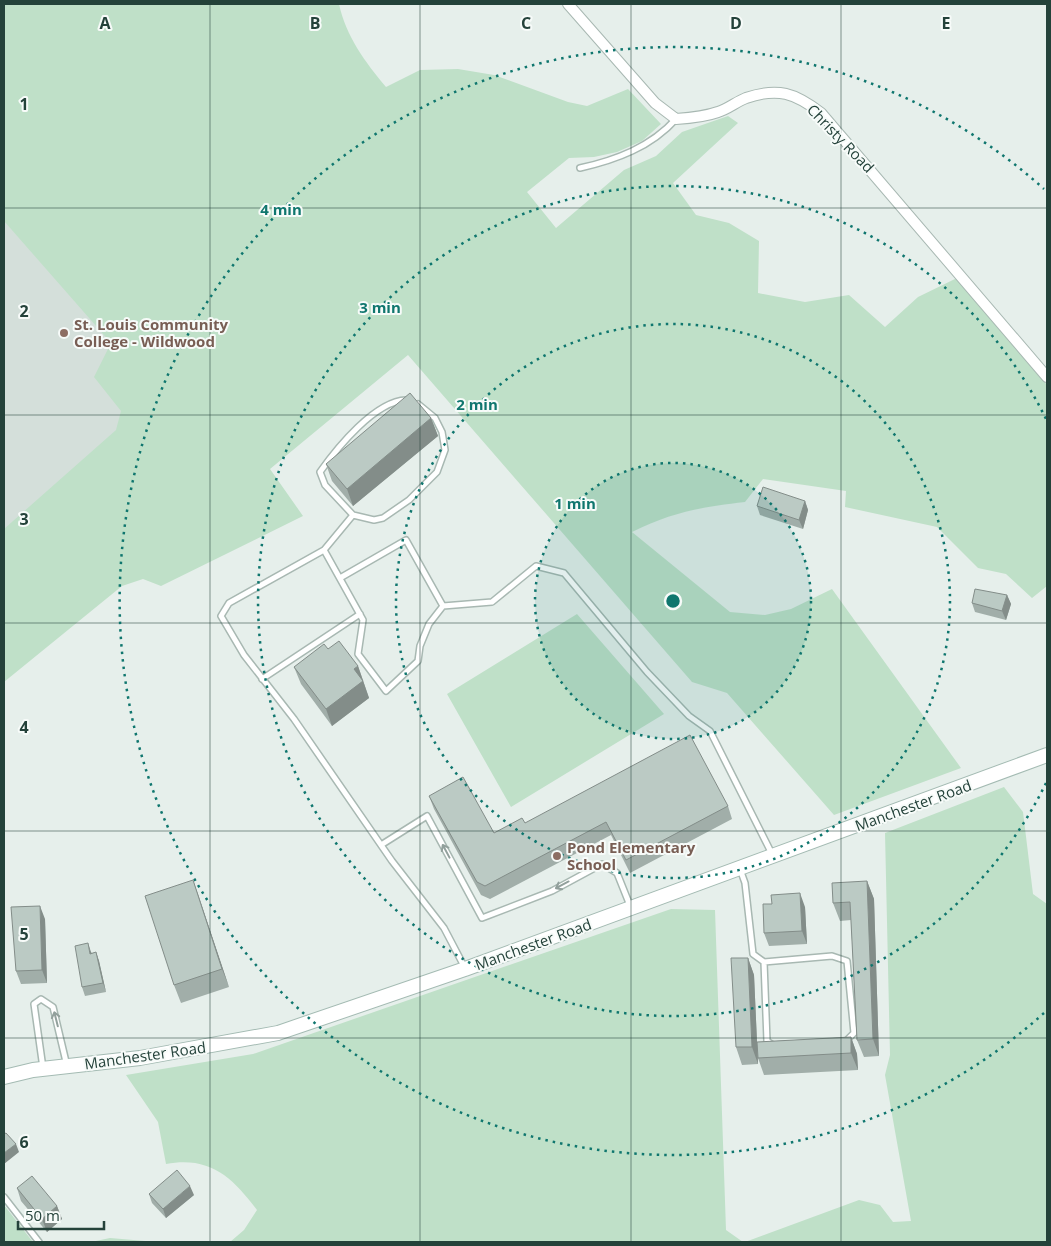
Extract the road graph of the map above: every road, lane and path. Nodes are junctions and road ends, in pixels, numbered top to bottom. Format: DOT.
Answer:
graph roads {
  1 [pos="568,4"];
  2 [pos="676,119"];
  3 [pos="580,168"];
  4 [pos="1047,377"];
  5 [pos="353,514"];
  6 [pos="324,550"];
  7 [pos="340,578"];
  8 [pos="443,606"];
  9 [pos="360,614"];
  10 [pos="262,679"];
  11 [pos="1047,756"];
  12 [pos="380,846"];
  13 [pos="773,856"];
  14 [pos="740,869"];
  15 [pos="631,908"];
  16 [pos="764,962"];
  17 [pos="465,969"];
  18 [pos="841,1043"];
  19 [pos="777,1048"];
  20 [pos="67,1066"];
  21 [pos="43,1069"];
  22 [pos="4,1076"];
  23 [pos="4,1197"];
  24 [pos="39,1242"];
  1 -- 2 [label="street"];
  2 -- 3 [label="lane"];
  2 -- 4 [label="street, Christy Road"];
  5 -- 5 [label="lane"];
  5 -- 6 [label="lane"];
  6 -- 7 [label="lane"];
  6 -- 10 [label="lane"];
  7 -- 8 [label="lane"];
  7 -- 9 [label="lane"];
  8 -- 9 [label="lane"];
  8 -- 13 [label="lane"];
  9 -- 10 [label="lane"];
  10 -- 12 [label="lane"];
  11 -- 13 [label="street, Manchester Road"];
  15 -- 12 [label="lane, one-way"];
  12 -- 17 [label="lane"];
  13 -- 14 [label="street, Manchester Road"];
  14 -- 15 [label="street, Manchester Road"];
  14 -- 16 [label="lane"];
  15 -- 17 [label="street, Manchester Road"];
  16 -- 18 [label="lane"];
  16 -- 19 [label="lane"];
  17 -- 20 [label="street, Manchester Road"];
  20 -- 21 [label="street, Manchester Road"];
  20 -- 21 [label="lane, one-way"];
  21 -- 22 [label="street, Manchester Road"];
  23 -- 24 [label="lane"];
}
